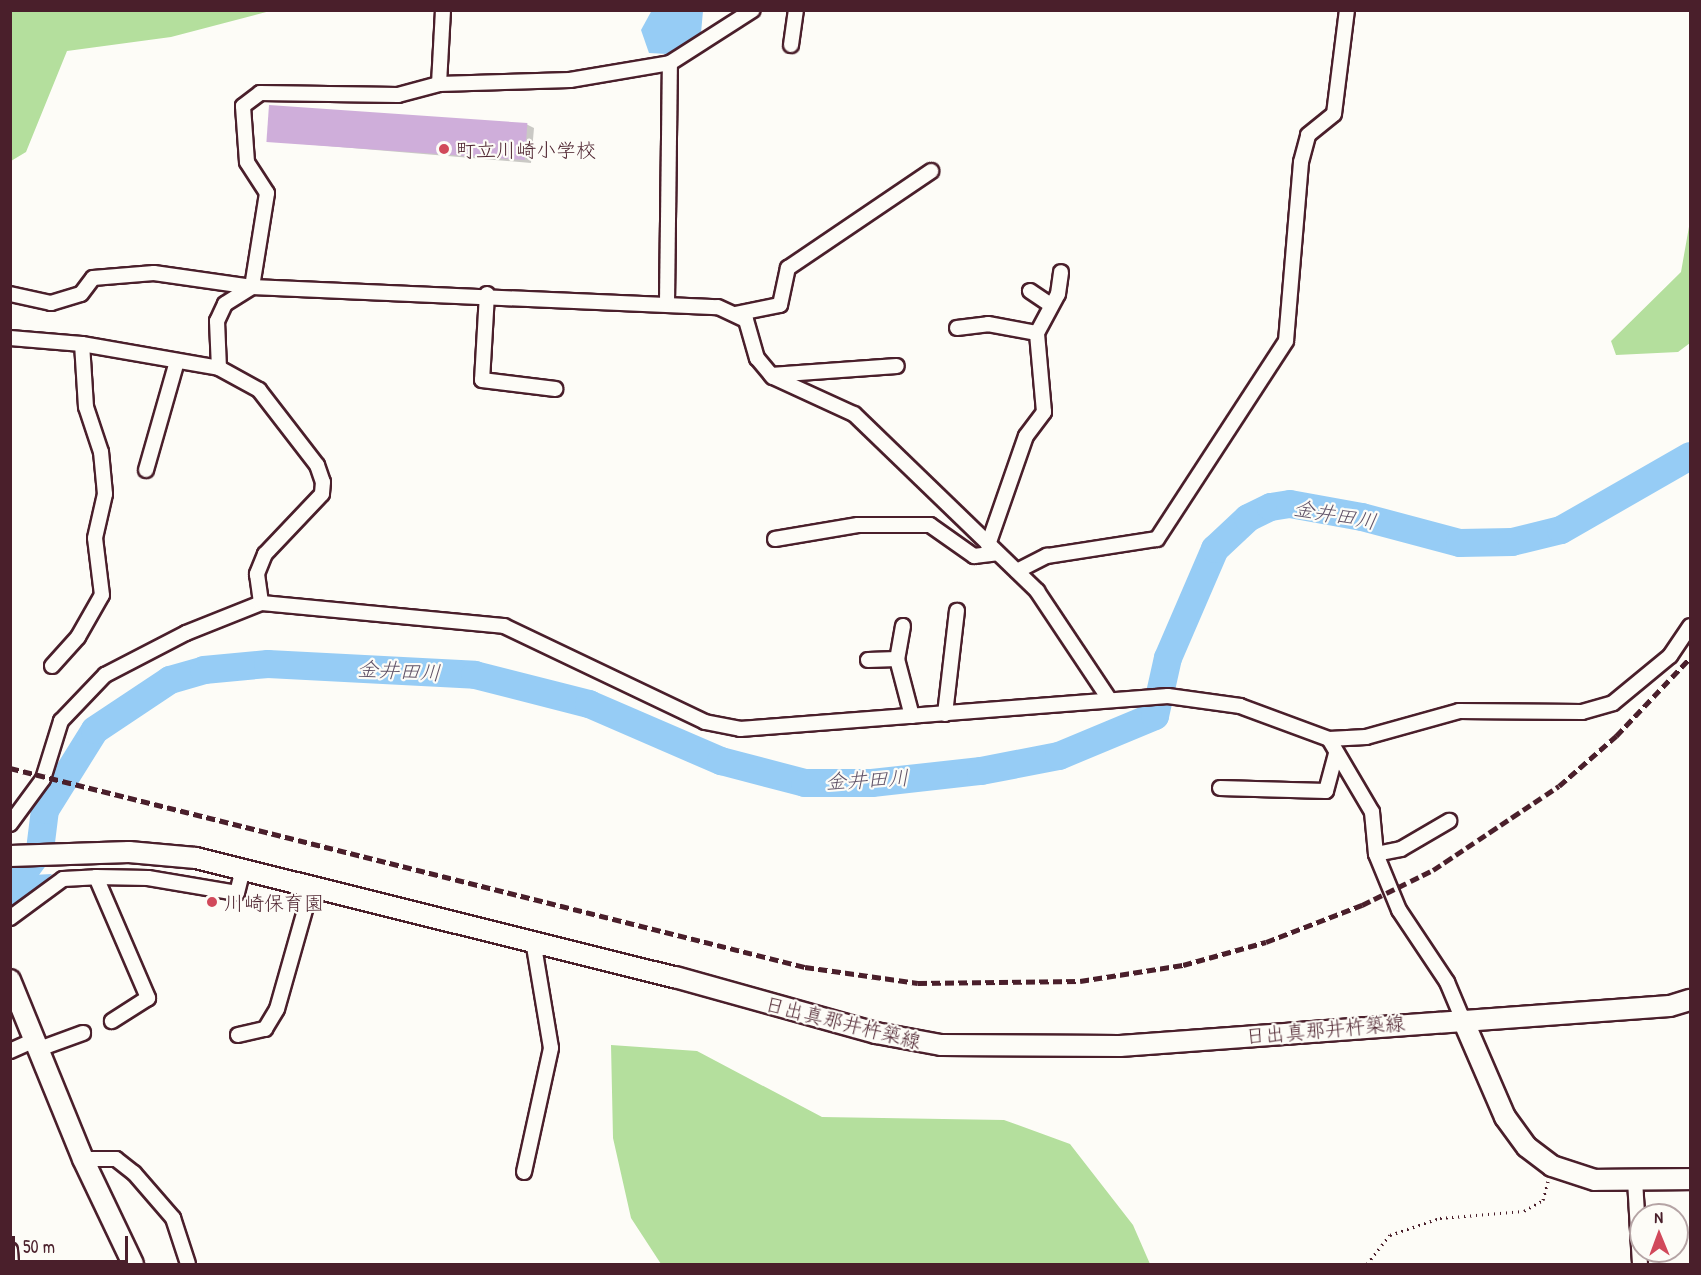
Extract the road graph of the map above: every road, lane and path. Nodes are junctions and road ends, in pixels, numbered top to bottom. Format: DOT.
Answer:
graph roads {
  1 [pos="443,10"];
  2 [pos="753,10"];
  3 [pos="796,10"];
  4 [pos="1347,10"];
  5 [pos="791,45"];
  6 [pos="670,63"];
  7 [pos="439,84"];
  8 [pos="931,171"];
  9 [pos="1061,272"];
  10 [pos="252,287"];
  11 [pos="1030,291"];
  12 [pos="10,294"];
  13 [pos="487,294"];
  14 [pos="667,302"];
  15 [pos="1052,305"];
  16 [pos="735,314"];
  17 [pos="957,327"];
  18 [pos="1037,333"];
  19 [pos="10,338"];
  20 [pos="82,344"];
  21 [pos="177,361"];
  22 [pos="897,366"];
  23 [pos="219,368"];
  24 [pos="771,375"];
  25 [pos="555,390"];
  26 [pos="146,470"];
  27 [pos="775,539"];
  28 [pos="992,549"];
  29 [pos="1017,571"];
  30 [pos="261,603"];
  31 [pos="957,611"];
  32 [pos="903,626"];
  33 [pos="1690,626"];
  34 [pos="897,659"];
  35 [pos="868,660"];
  36 [pos="51,666"];
  37 [pos="1108,699"];
  38 [pos="945,714"];
  39 [pos="912,716"];
  40 [pos="1329,739"];
  41 [pos="1336,754"];
  42 [pos="1220,788"];
  43 [pos="1449,821"];
  44 [pos="10,824"];
  45 [pos="1376,854"];
  46 [pos="13,856"];
  47 [pos="243,869"];
  48 [pos="96,877"];
  49 [pos="312,885"];
  50 [pos="10,918"];
  51 [pos="532,941"];
  52 [pos="10,980"];
  53 [pos="1690,1000"];
  54 [pos="1463,1020"];
  55 [pos="112,1022"];
  56 [pos="83,1033"];
  57 [pos="238,1035"];
  58 [pos="37,1044"];
  59 [pos="10,1051"];
  60 [pos="83,1159"];
  61 [pos="1552,1166"];
  62 [pos="524,1172"];
  63 [pos="1635,1179"];
  64 [pos="1690,1179"];
  65 [pos="10,1250"];
  66 [pos="11,1264"];
  67 [pos="133,1264"];
  68 [pos="188,1264"];
  69 [pos="1367,1264"];
  70 [pos="1640,1264"];
  1 -- 7 [label="street"];
  2 -- 6 [label="street"];
  3 -- 5 [label="street"];
  4 -- 29 [label="street"];
  6 -- 7 [label="street"];
  6 -- 14 [label="street"];
  7 -- 10 [label="street"];
  8 -- 16 [label="street"];
  9 -- 15 [label="street"];
  10 -- 12 [label="street"];
  10 -- 13 [label="street"];
  10 -- 23 [label="street"];
  11 -- 15 [label="street"];
  13 -- 14 [label="street"];
  13 -- 25 [label="street"];
  14 -- 16 [label="street"];
  15 -- 18 [label="street"];
  16 -- 24 [label="street"];
  17 -- 18 [label="street"];
  18 -- 28 [label="street"];
  19 -- 20 [label="street"];
  20 -- 21 [label="street"];
  20 -- 36 [label="street"];
  21 -- 23 [label="street"];
  21 -- 26 [label="street"];
  22 -- 24 [label="street"];
  23 -- 30 [label="street"];
  24 -- 28 [label="street"];
  27 -- 28 [label="street"];
  28 -- 29 [label="street"];
  29 -- 37 [label="street"];
  30 -- 39 [label="street"];
  30 -- 44 [label="street"];
  31 -- 38 [label="street"];
  32 -- 34 [label="street"];
  33 -- 40 [label="street"];
  34 -- 35 [label="street"];
  34 -- 39 [label="street"];
  37 -- 38 [label="street"];
  37 -- 40 [label="street"];
  38 -- 39 [label="street"];
  40 -- 41 [label="street"];
  41 -- 42 [label="street"];
  41 -- 45 [label="street"];
  43 -- 45 [label="street"];
  45 -- 54 [label="street"];
  46 -- 47 [label="main road, 日出真那井杵築線"];
  47 -- 48 [label="street"];
  47 -- 49 [label="main road, 日出真那井杵築線"];
  48 -- 50 [label="street"];
  48 -- 55 [label="street"];
  49 -- 51 [label="main road, 日出真那井杵築線"];
  49 -- 57 [label="street"];
  51 -- 54 [label="main road, 日出真那井杵築線"];
  51 -- 62 [label="street"];
  52 -- 58 [label="main road"];
  53 -- 54 [label="main road, 日出真那井杵築線"];
  54 -- 61 [label="main road"];
  56 -- 58 [label="street"];
  58 -- 59 [label="street"];
  58 -- 60 [label="main road"];
  60 -- 67 [label="main road"];
  60 -- 68 [label="street"];
  61 -- 63 [label="main road"];
  61 -- 69 [label="path"];
  63 -- 64 [label="main road"];
  63 -- 70 [label="street"];
  65 -- 66 [label="street"];
}
